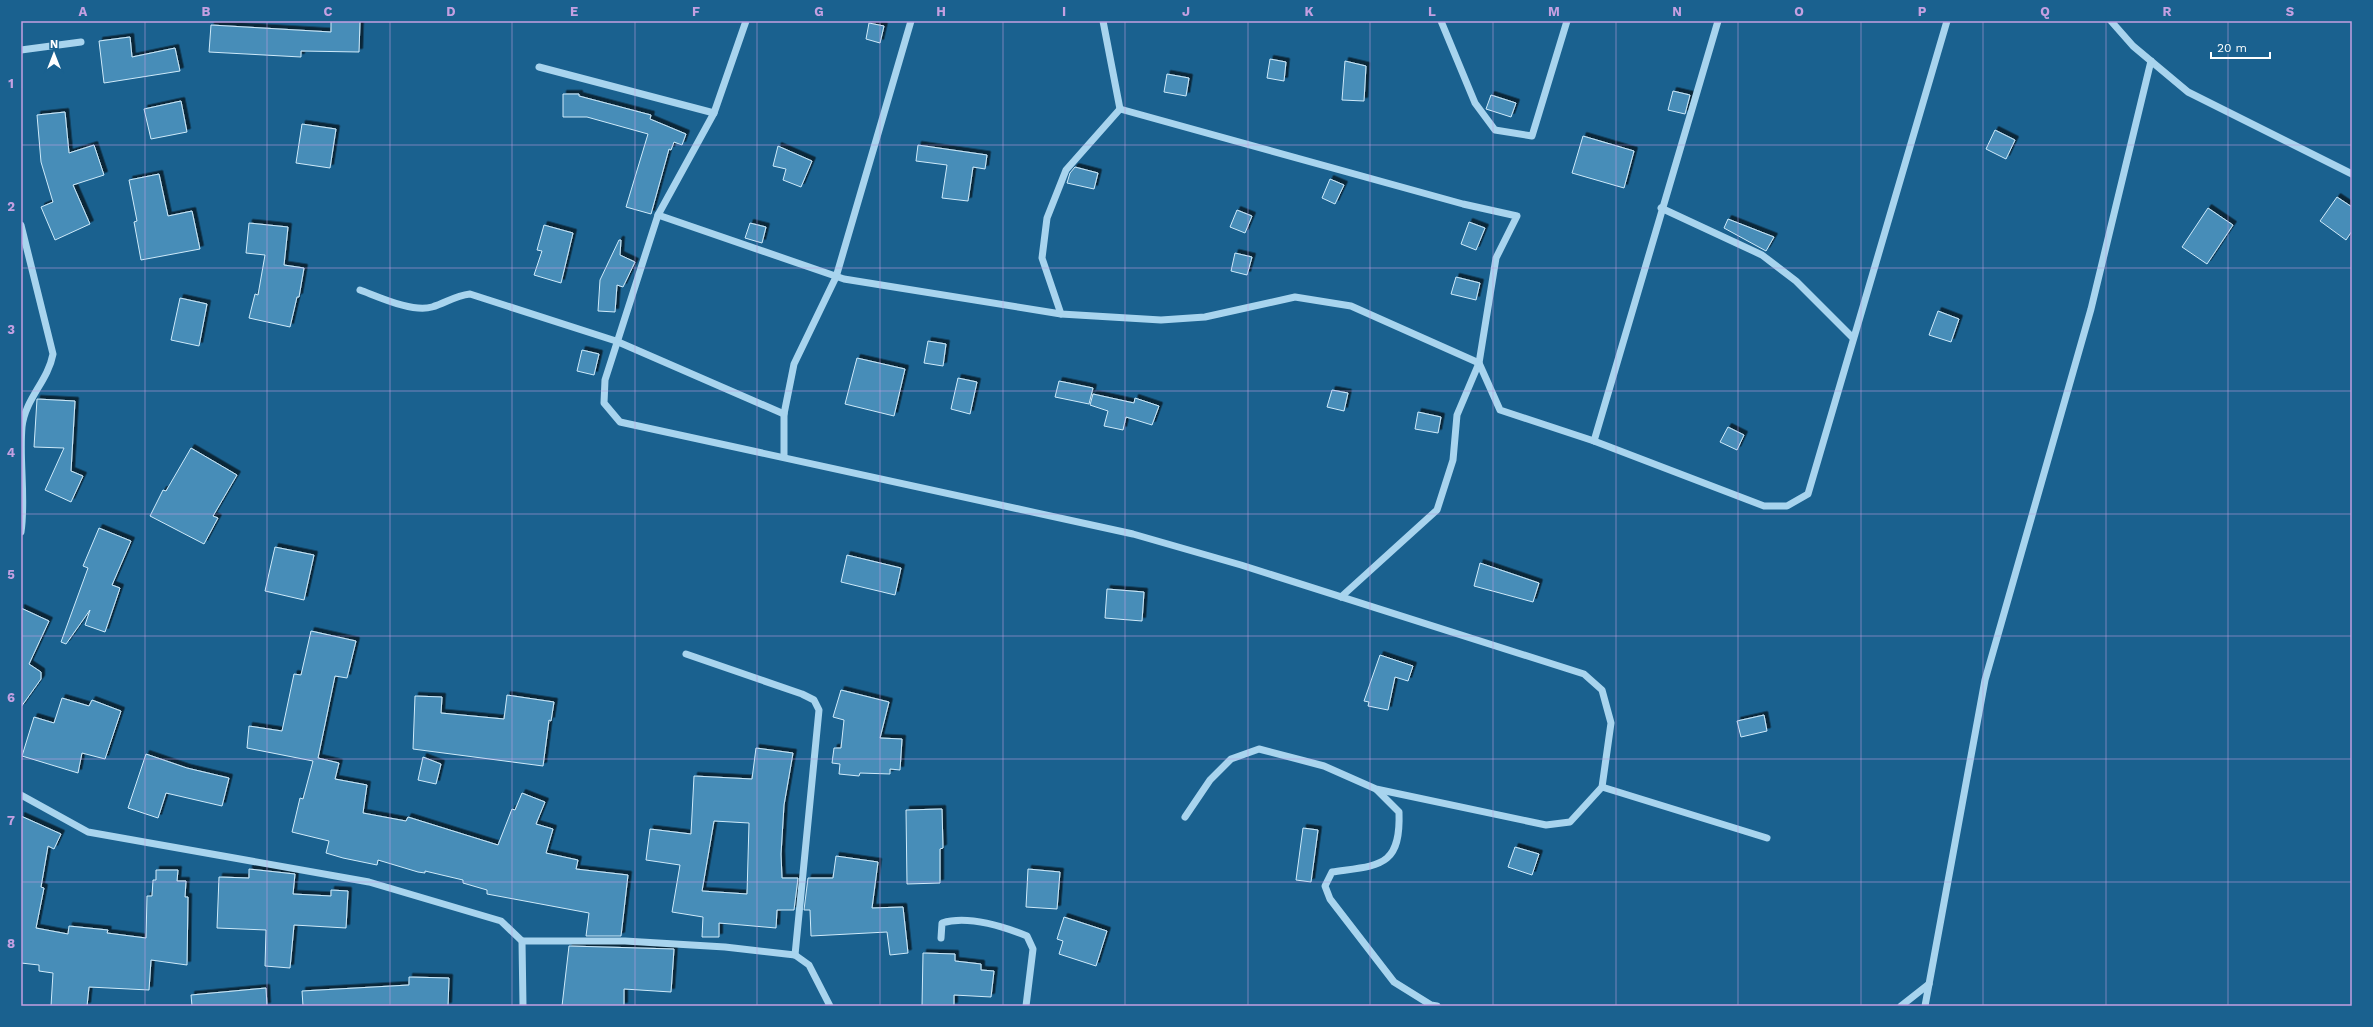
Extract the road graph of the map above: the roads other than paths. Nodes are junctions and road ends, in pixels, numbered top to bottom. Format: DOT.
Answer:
graph roads {
  1 [pos="746,21"];
  2 [pos="911,21"];
  3 [pos="1103,21"];
  4 [pos="1441,21"];
  5 [pos="1567,21"];
  6 [pos="1718,21"];
  7 [pos="1947,21"];
  8 [pos="2111,21"];
  9 [pos="81,42"];
  10 [pos="21,50"];
  11 [pos="2151,61"];
  12 [pos="539,67"];
  13 [pos="1120,109"];
  14 [pos="714,113"];
  15 [pos="2352,174"];
  16 [pos="1661,208"];
  17 [pos="658,215"];
  18 [pos="21,225"];
  19 [pos="836,277"];
  20 [pos="360,290"];
  21 [pos="1061,314"];
  22 [pos="1852,337"];
  23 [pos="616,341"];
  24 [pos="1479,363"];
  25 [pos="784,414"];
  26 [pos="1594,441"];
  27 [pos="784,457"];
  28 [pos="21,532"];
  29 [pos="1341,596"];
  30 [pos="686,654"];
  31 [pos="1602,787"];
  32 [pos="1376,789"];
  33 [pos="21,795"];
  34 [pos="1185,817"];
  35 [pos="1767,838"];
  36 [pos="941,938"];
  37 [pos="522,941"];
  38 [pos="795,955"];
  39 [pos="1929,984"];
  40 [pos="523,1006"];
  41 [pos="830,1006"];
  42 [pos="1026,1006"];
  43 [pos="1437,1006"];
  44 [pos="1901,1006"];
  45 [pos="1925,1006"];
  1 -- 14 [label="street"];
  2 -- 19 [label="street"];
  3 -- 13 [label="street"];
  4 -- 5 [label="street"];
  6 -- 16 [label="street"];
  7 -- 22 [label="street"];
  8 -- 11 [label="street"];
  9 -- 10 [label="street"];
  11 -- 15 [label="street"];
  11 -- 39 [label="street"];
  12 -- 14 [label="street"];
  13 -- 21 [label="street"];
  13 -- 24 [label="street"];
  14 -- 17 [label="street"];
  16 -- 22 [label="street"];
  16 -- 26 [label="street"];
  17 -- 19 [label="street"];
  17 -- 23 [label="street"];
  18 -- 28 [label="street"];
  19 -- 21 [label="street"];
  19 -- 25 [label="street"];
  20 -- 23 [label="street"];
  21 -- 24 [label="street"];
  22 -- 26 [label="street"];
  23 -- 25 [label="street"];
  23 -- 27 [label="street"];
  24 -- 26 [label="street"];
  24 -- 29 [label="street"];
  25 -- 27 [label="street"];
  27 -- 29 [label="street"];
  29 -- 31 [label="street"];
  30 -- 38 [label="street"];
  31 -- 32 [label="street"];
  31 -- 35 [label="street"];
  32 -- 34 [label="street"];
  32 -- 43 [label="street"];
  33 -- 37 [label="street"];
  36 -- 42 [label="street"];
  37 -- 38 [label="street"];
  37 -- 40 [label="street"];
  38 -- 41 [label="street"];
  39 -- 44 [label="street"];
  39 -- 45 [label="street"];
}
